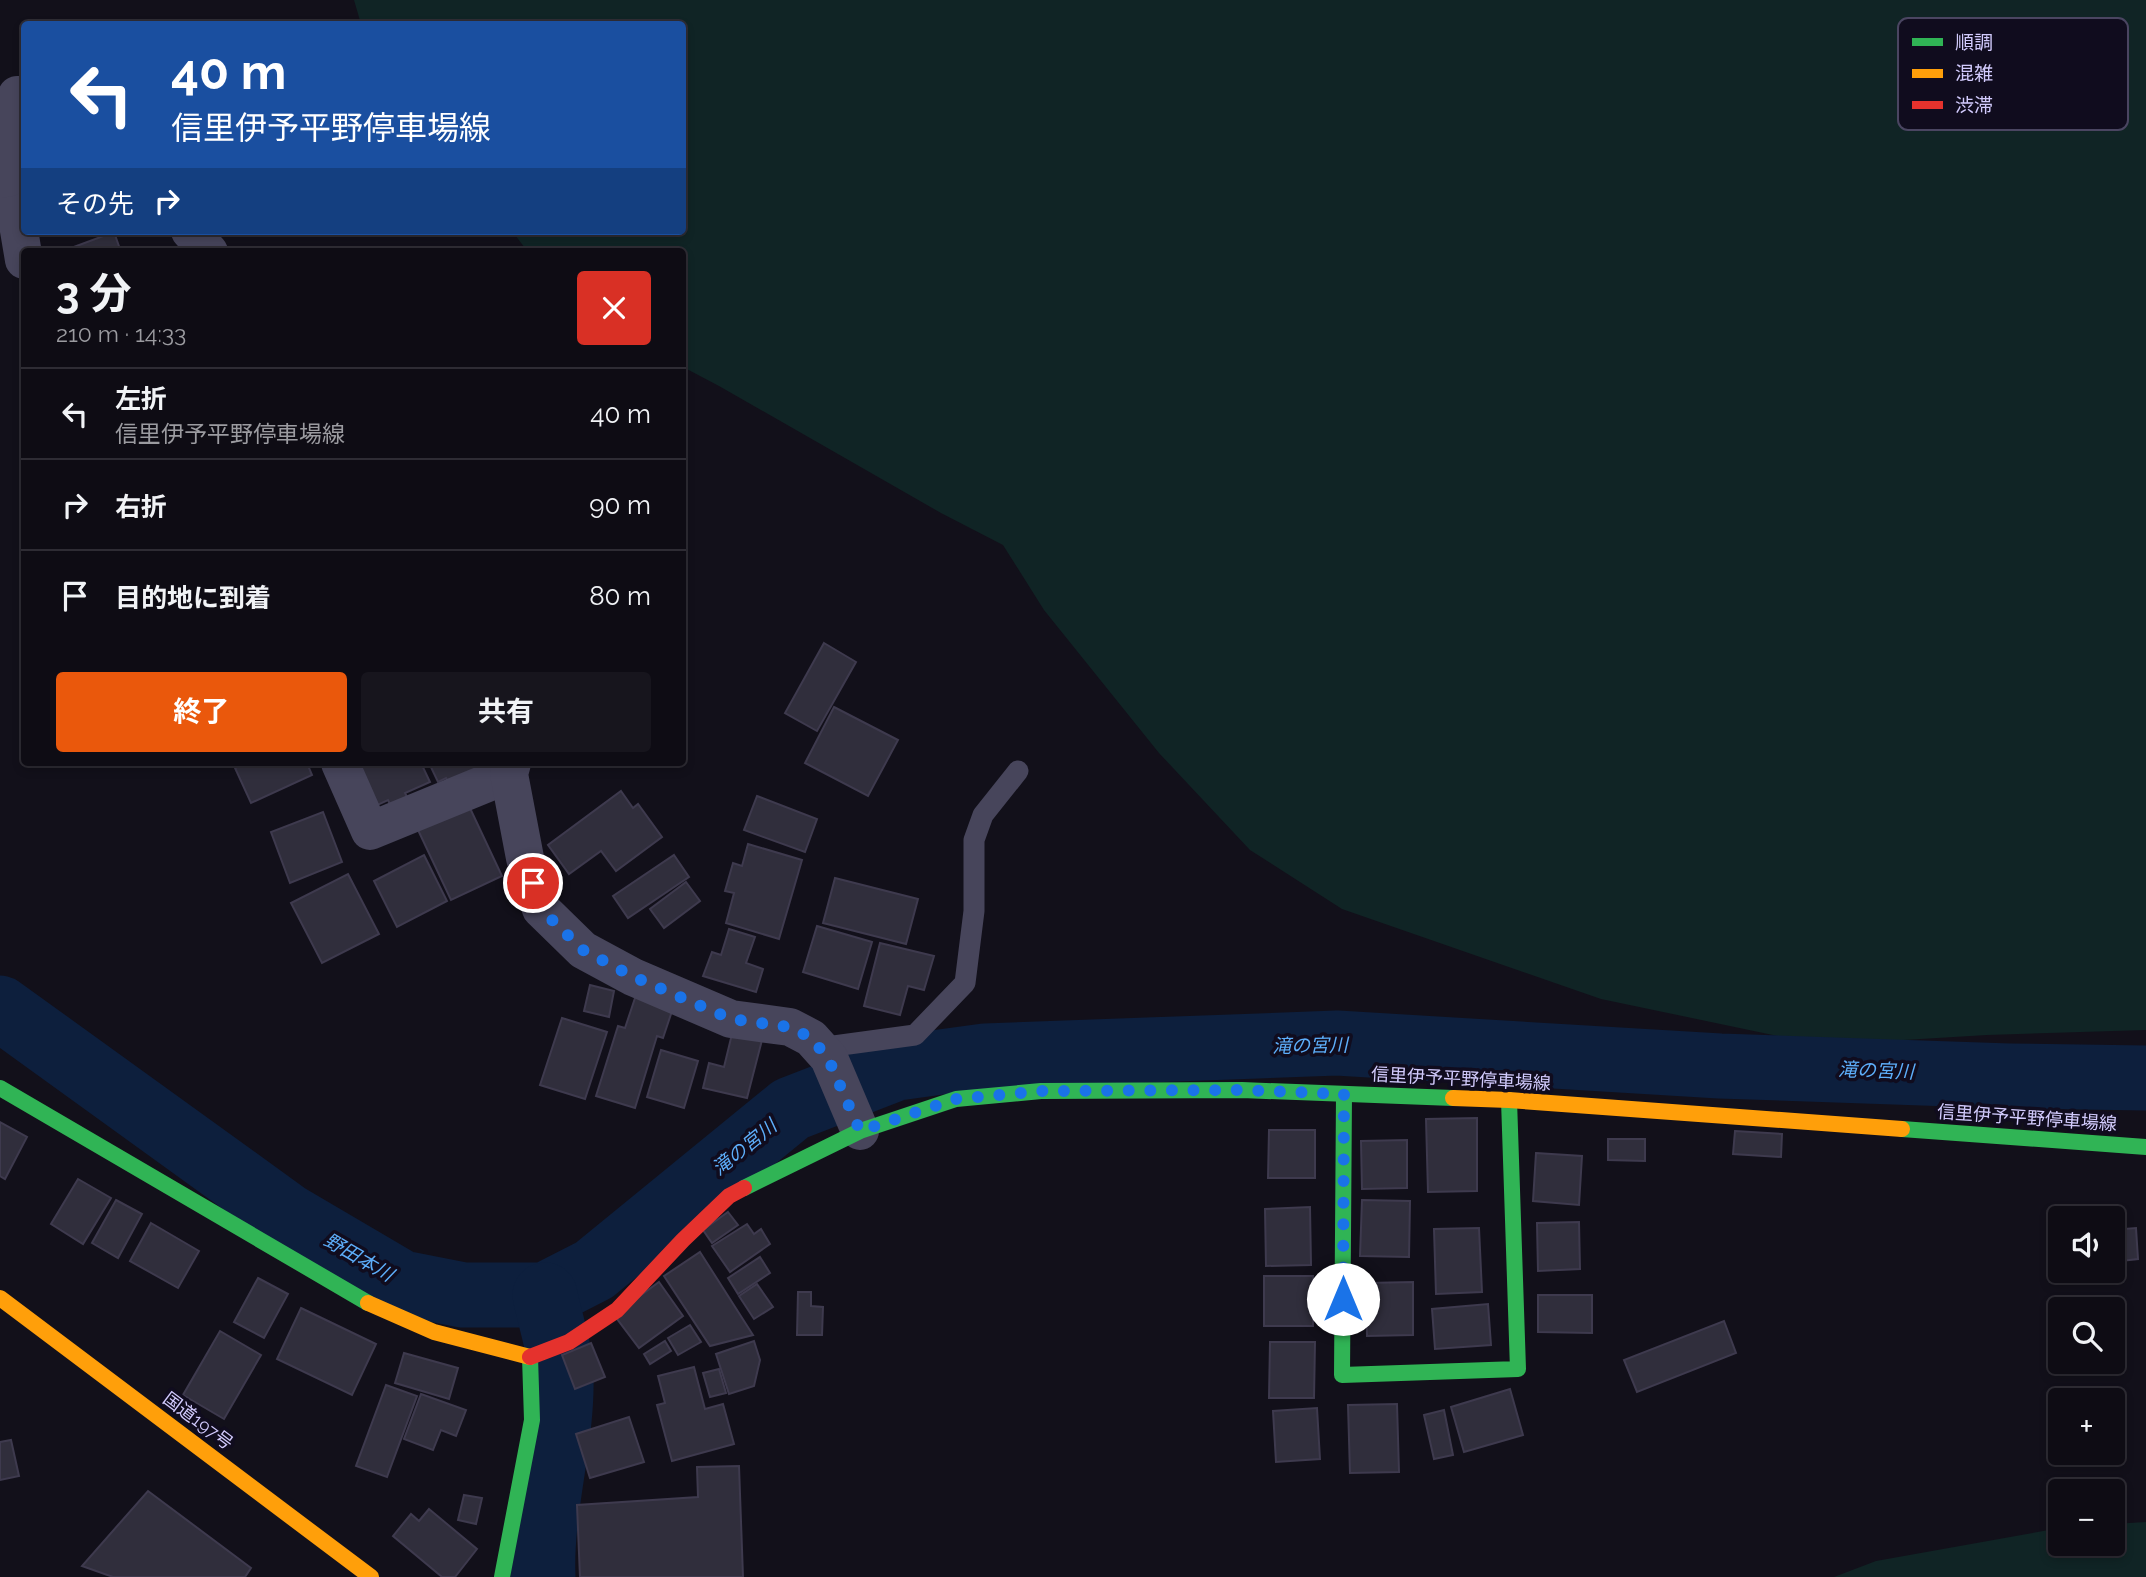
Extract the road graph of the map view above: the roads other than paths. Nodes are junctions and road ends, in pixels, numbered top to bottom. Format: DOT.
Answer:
graph roads {
  1 [pos="14,92"];
  2 [pos="5,178"];
  3 [pos="194,235"];
  4 [pos="21,248"];
  5 [pos="205,248"];
  6 [pos="341,766"];
  7 [pos="511,768"];
  8 [pos="1018,771"];
  9 [pos="824,1053"];
  10 [pos="0,1088"];
  11 [pos="1344,1094"];
  12 [pos="1509,1100"];
  13 [pos="857,1125"];
  14 [pos="2146,1147"];
  15 [pos="0,1298"];
  16 [pos="530,1357"];
  17 [pos="371,1577"];
  18 [pos="502,1577"];
  1 -- 2 [label="street"];
  2 -- 4 [label="street"];
  3 -- 5 [label="street"];
  6 -- 7 [label="street"];
  7 -- 9 [label="street"];
  8 -- 9 [label="lane"];
  9 -- 13 [label="street"];
  10 -- 16 [label="main road"];
  11 -- 12 [label="main road, 信里伊予平野停車場線"];
  11 -- 12 [label="main road"];
  11 -- 13 [label="main road, 信里伊予平野停車場線"];
  12 -- 14 [label="main road, 信里伊予平野停車場線"];
  13 -- 16 [label="main road, 信里伊予平野停車場線"];
  15 -- 17 [label="main road, 国道197号"];
  16 -- 18 [label="main road"];
}
